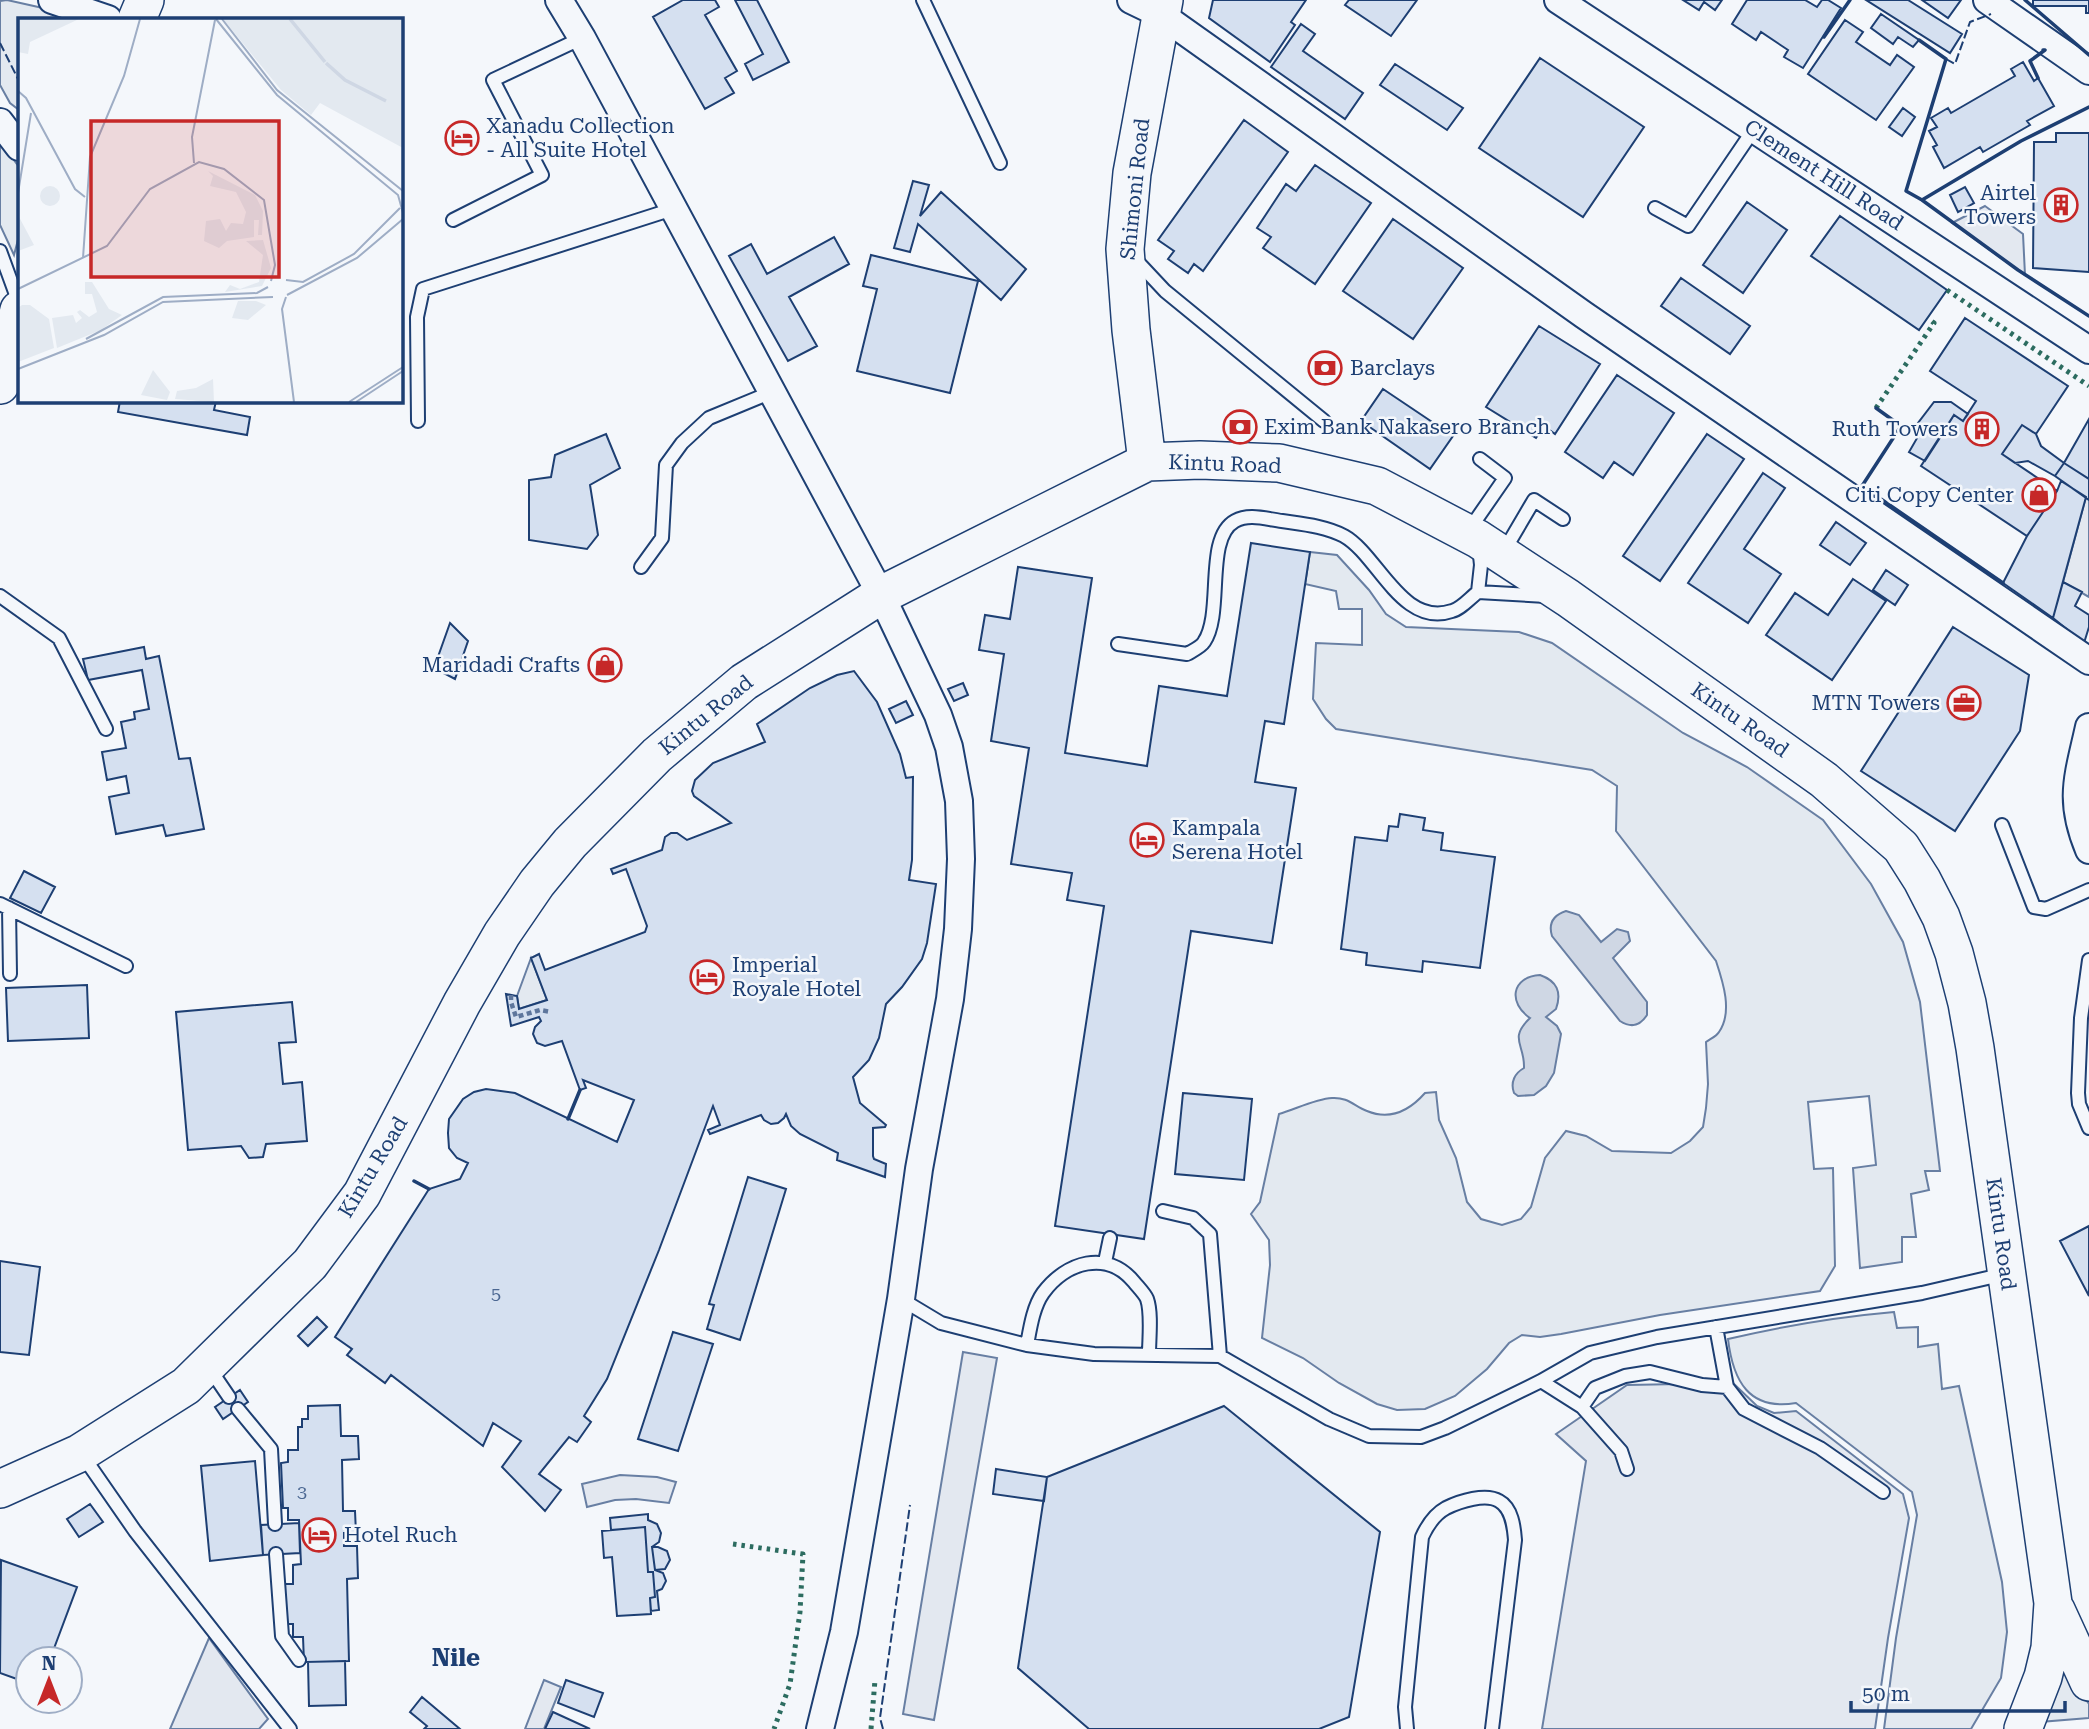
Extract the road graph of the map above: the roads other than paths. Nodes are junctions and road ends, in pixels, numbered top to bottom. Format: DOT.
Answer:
graph roads {
  1 [pos="52,0"];
  2 [pos="145,0"];
  3 [pos="559,0"];
  4 [pos="923,0"];
  5 [pos="1558,0"];
  6 [pos="1987,0"];
  7 [pos="1152,5"];
  8 [pos="105,18"];
  9 [pos="137,18"];
  10 [pos="582,38"];
  11 [pos="2089,71"];
  12 [pos="0,122"];
  13 [pos="1755,130"];
  14 [pos="18,146"];
  15 [pos="1000,163"];
  16 [pos="1656,208"];
  17 [pos="673,209"];
  18 [pos="453,220"];
  19 [pos="1125,249"];
  20 [pos="0,251"];
  21 [pos="18,300"];
  22 [pos="18,314"];
  23 [pos="2089,350"];
  24 [pos="0,385"];
  25 [pos="772,392"];
  26 [pos="418,421"];
  27 [pos="1324,421"];
  28 [pos="1480,459"];
  29 [pos="1147,462"];
  30 [pos="1563,519"];
  31 [pos="1483,542"];
  32 [pos="641,567"];
  33 [pos="1478,592"];
  34 [pos="881,595"];
  35 [pos="0,596"];
  36 [pos="1568,598"];
  37 [pos="1118,645"];
  38 [pos="2089,661"];
  39 [pos="2089,727"];
  40 [pos="106,729"];
  41 [pos="2002,825"];
  42 [pos="2089,850"];
  43 [pos="2089,890"];
  44 [pos="5,906"];
  45 [pos="2089,960"];
  46 [pos="126,966"];
  47 [pos="10,974"];
  48 [pos="2085,1016"];
  49 [pos="2087,1120"];
  50 [pos="1163,1211"];
  51 [pos="1110,1238"];
  52 [pos="1105,1262"];
  53 [pos="2006,1273"];
  54 [pos="901,1300"];
  55 [pos="1716,1327"];
  56 [pos="1027,1345"];
  57 [pos="1149,1354"];
  58 [pos="1220,1356"];
  59 [pos="208,1366"];
  60 [pos="1541,1381"];
  61 [pos="1727,1387"];
  62 [pos="229,1397"];
  63 [pos="1582,1407"];
  64 [pos="237,1409"];
  65 [pos="80,1453"];
  66 [pos="1627,1469"];
  67 [pos="6,1482"];
  68 [pos="1882,1492"];
  69 [pos="275,1524"];
  70 [pos="276,1554"];
  71 [pos="2053,1603"];
  72 [pos="299,1660"];
  73 [pos="2089,1682"];
  74 [pos="290,1729"];
  75 [pos="820,1729"];
  76 [pos="1407,1729"];
  77 [pos="1492,1729"];
  78 [pos="2023,1729"];
  1 -- 8 [label="street"];
  2 -- 9 [label="street"];
  3 -- 10 [label="street"];
  4 -- 15 [label="lane"];
  5 -- 13 [label="street, Clement Hill Road"];
  6 -- 11 [label="street"];
  7 -- 19 [label="street, Shimoni Road"];
  7 -- 38 [label="street"];
  10 -- 17 [label="street"];
  10 -- 18 [label="lane"];
  12 -- 14 [label="street"];
  13 -- 16 [label="lane"];
  13 -- 23 [label="street, Clement Hill Road"];
  17 -- 25 [label="street"];
  17 -- 26 [label="lane"];
  19 -- 27 [label="lane"];
  19 -- 29 [label="street, Shimoni Road"];
  20 -- 21 [label="lane"];
  22 -- 24 [label="street"];
  25 -- 32 [label="lane"];
  25 -- 34 [label="street"];
  28 -- 31 [label="lane"];
  29 -- 31 [label="street, Kintu Road"];
  29 -- 34 [label="street, Kintu Road"];
  30 -- 31 [label="lane"];
  31 -- 33 [label="lane"];
  31 -- 36 [label="street, Kintu Road"];
  33 -- 36 [label="lane"];
  33 -- 37 [label="lane"];
  34 -- 54 [label="street"];
  34 -- 59 [label="street, Kintu Road"];
  35 -- 40 [label="lane"];
  36 -- 53 [label="street, Kintu Road"];
  39 -- 42 [label="street"];
  41 -- 43 [label="lane"];
  44 -- 46 [label="lane"];
  44 -- 47 [label="lane"];
  45 -- 48 [label="lane"];
  48 -- 49 [label="lane"];
  50 -- 58 [label="lane"];
  51 -- 52 [label="lane"];
  52 -- 56 [label="lane"];
  52 -- 57 [label="lane"];
  53 -- 55 [label="lane"];
  53 -- 71 [label="street, Kintu Road"];
  54 -- 56 [label="lane"];
  54 -- 75 [label="street"];
  55 -- 60 [label="lane"];
  55 -- 61 [label="lane"];
  56 -- 57 [label="lane"];
  57 -- 58 [label="lane"];
  58 -- 60 [label="lane"];
  59 -- 62 [label="lane"];
  59 -- 65 [label="street, Kintu Road"];
  60 -- 63 [label="lane"];
  61 -- 63 [label="lane"];
  61 -- 68 [label="lane"];
  63 -- 66 [label="lane"];
  64 -- 69 [label="lane"];
  65 -- 67 [label="street, Kintu Road"];
  65 -- 74 [label="lane"];
  70 -- 72 [label="lane"];
  71 -- 73 [label="street"];
  71 -- 78 [label="street, Kintu Road"];
  76 -- 77 [label="lane"];
}
